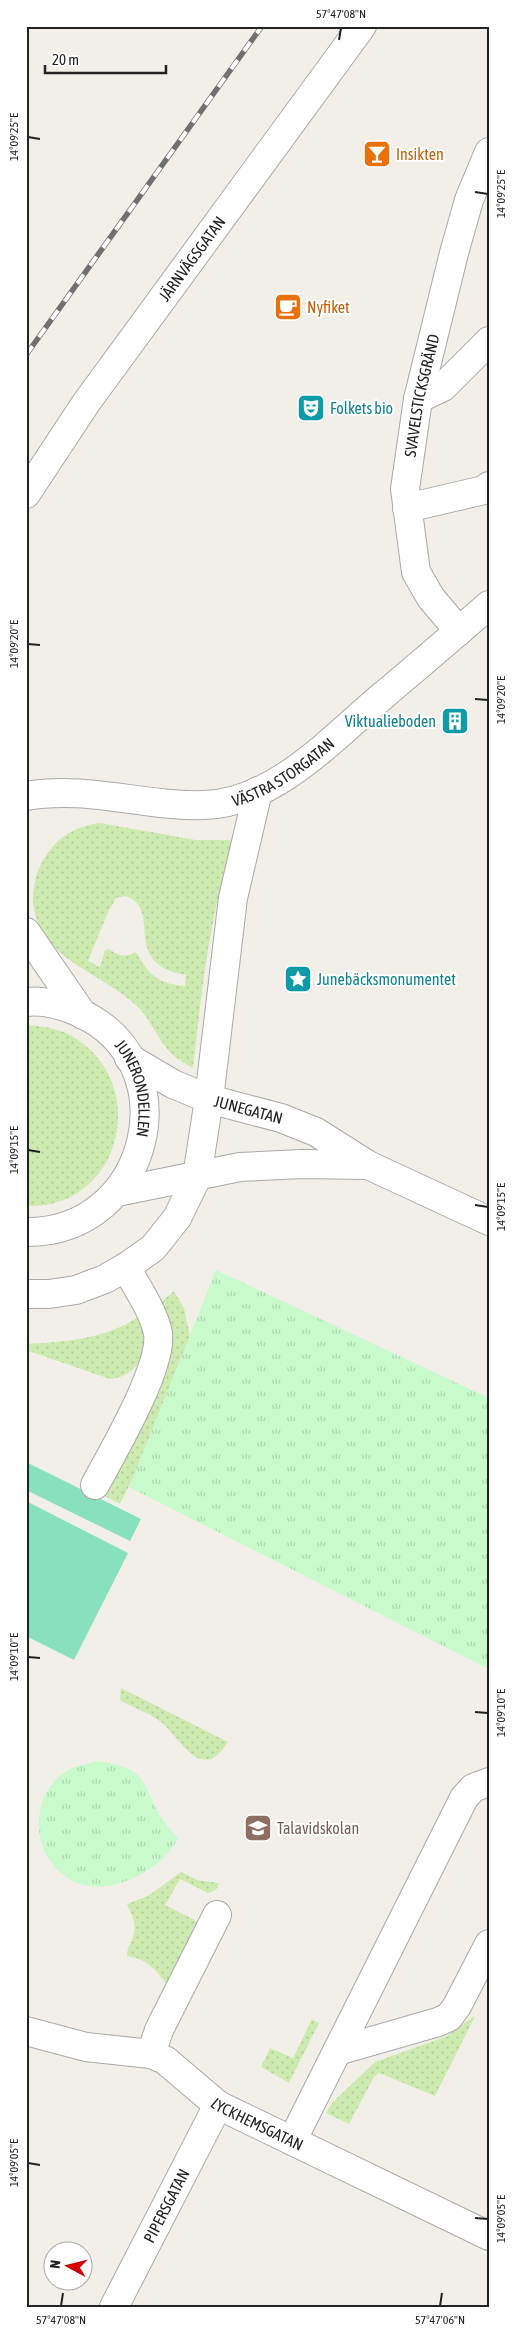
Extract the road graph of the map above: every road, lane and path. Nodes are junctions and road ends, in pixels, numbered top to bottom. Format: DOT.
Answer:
graph roads {
  1 [pos="362,26"];
  2 [pos="489,152"];
  3 [pos="489,341"];
  4 [pos="418,399"];
  5 [pos="489,486"];
  6 [pos="26,494"];
  7 [pos="406,508"];
  8 [pos="489,605"];
  9 [pos="459,631"];
  10 [pos="258,792"];
  11 [pos="26,796"];
  12 [pos="26,932"];
  13 [pos="26,1002"];
  14 [pos="83,1015"];
  15 [pos="129,1058"];
  16 [pos="209,1099"];
  17 [pos="368,1165"];
  18 [pos="197,1177"];
  19 [pos="117,1192"];
  20 [pos="489,1221"];
  21 [pos="26,1232"];
  22 [pos="126,1267"];
  23 [pos="26,1294"];
  24 [pos="95,1485"];
  25 [pos="489,1782"];
  26 [pos="217,1914"];
  27 [pos="489,1944"];
  28 [pos="26,2031"];
  29 [pos="337,2051"];
  30 [pos="151,2054"];
  31 [pos="218,2105"];
  32 [pos="292,2141"];
  33 [pos="489,2236"];
  34 [pos="114,2307"];
  1 -- 6 [label="street, JÄRNVÄGSGATAN"];
  2 -- 4 [label="street, SVAVELSTICKSGRÄND"];
  3 -- 4 [label="street"];
  4 -- 7 [label="street, SVAVELSTICKSGRÄND"];
  5 -- 7 [label="street"];
  7 -- 9 [label="street, SVAVELSTICKSGRÄND"];
  8 -- 9 [label="street, VÄSTRA STORGATAN"];
  9 -- 10 [label="street, VÄSTRA STORGATAN"];
  10 -- 11 [label="street, VÄSTRA STORGATAN"];
  10 -- 16 [label="street"];
  12 -- 14 [label="street"];
  13 -- 14 [label="street, JUNERONDELLEN"];
  14 -- 15 [label="street, JUNERONDELLEN"];
  15 -- 16 [label="street, JUNEGATAN"];
  15 -- 19 [label="street, JUNERONDELLEN"];
  16 -- 17 [label="street, JUNEGATAN"];
  16 -- 18 [label="street"];
  17 -- 18 [label="street, JUNEGATAN"];
  17 -- 20 [label="street, JUNEGATAN"];
  18 -- 19 [label="street, JUNEGATAN"];
  18 -- 22 [label="street"];
  19 -- 21 [label="street, JUNERONDELLEN"];
  22 -- 23 [label="street"];
  22 -- 24 [label="street"];
  25 -- 29 [label="street"];
  26 -- 30 [label="street"];
  27 -- 29 [label="street"];
  28 -- 30 [label="street, LYCKHEMSGATAN"];
  29 -- 32 [label="street"];
  30 -- 31 [label="street, LYCKHEMSGATAN"];
  31 -- 32 [label="street, LYCKHEMSGATAN"];
  31 -- 34 [label="street, PIPERSGATAN"];
  32 -- 33 [label="street, LYCKHEMSGATAN"];
}
